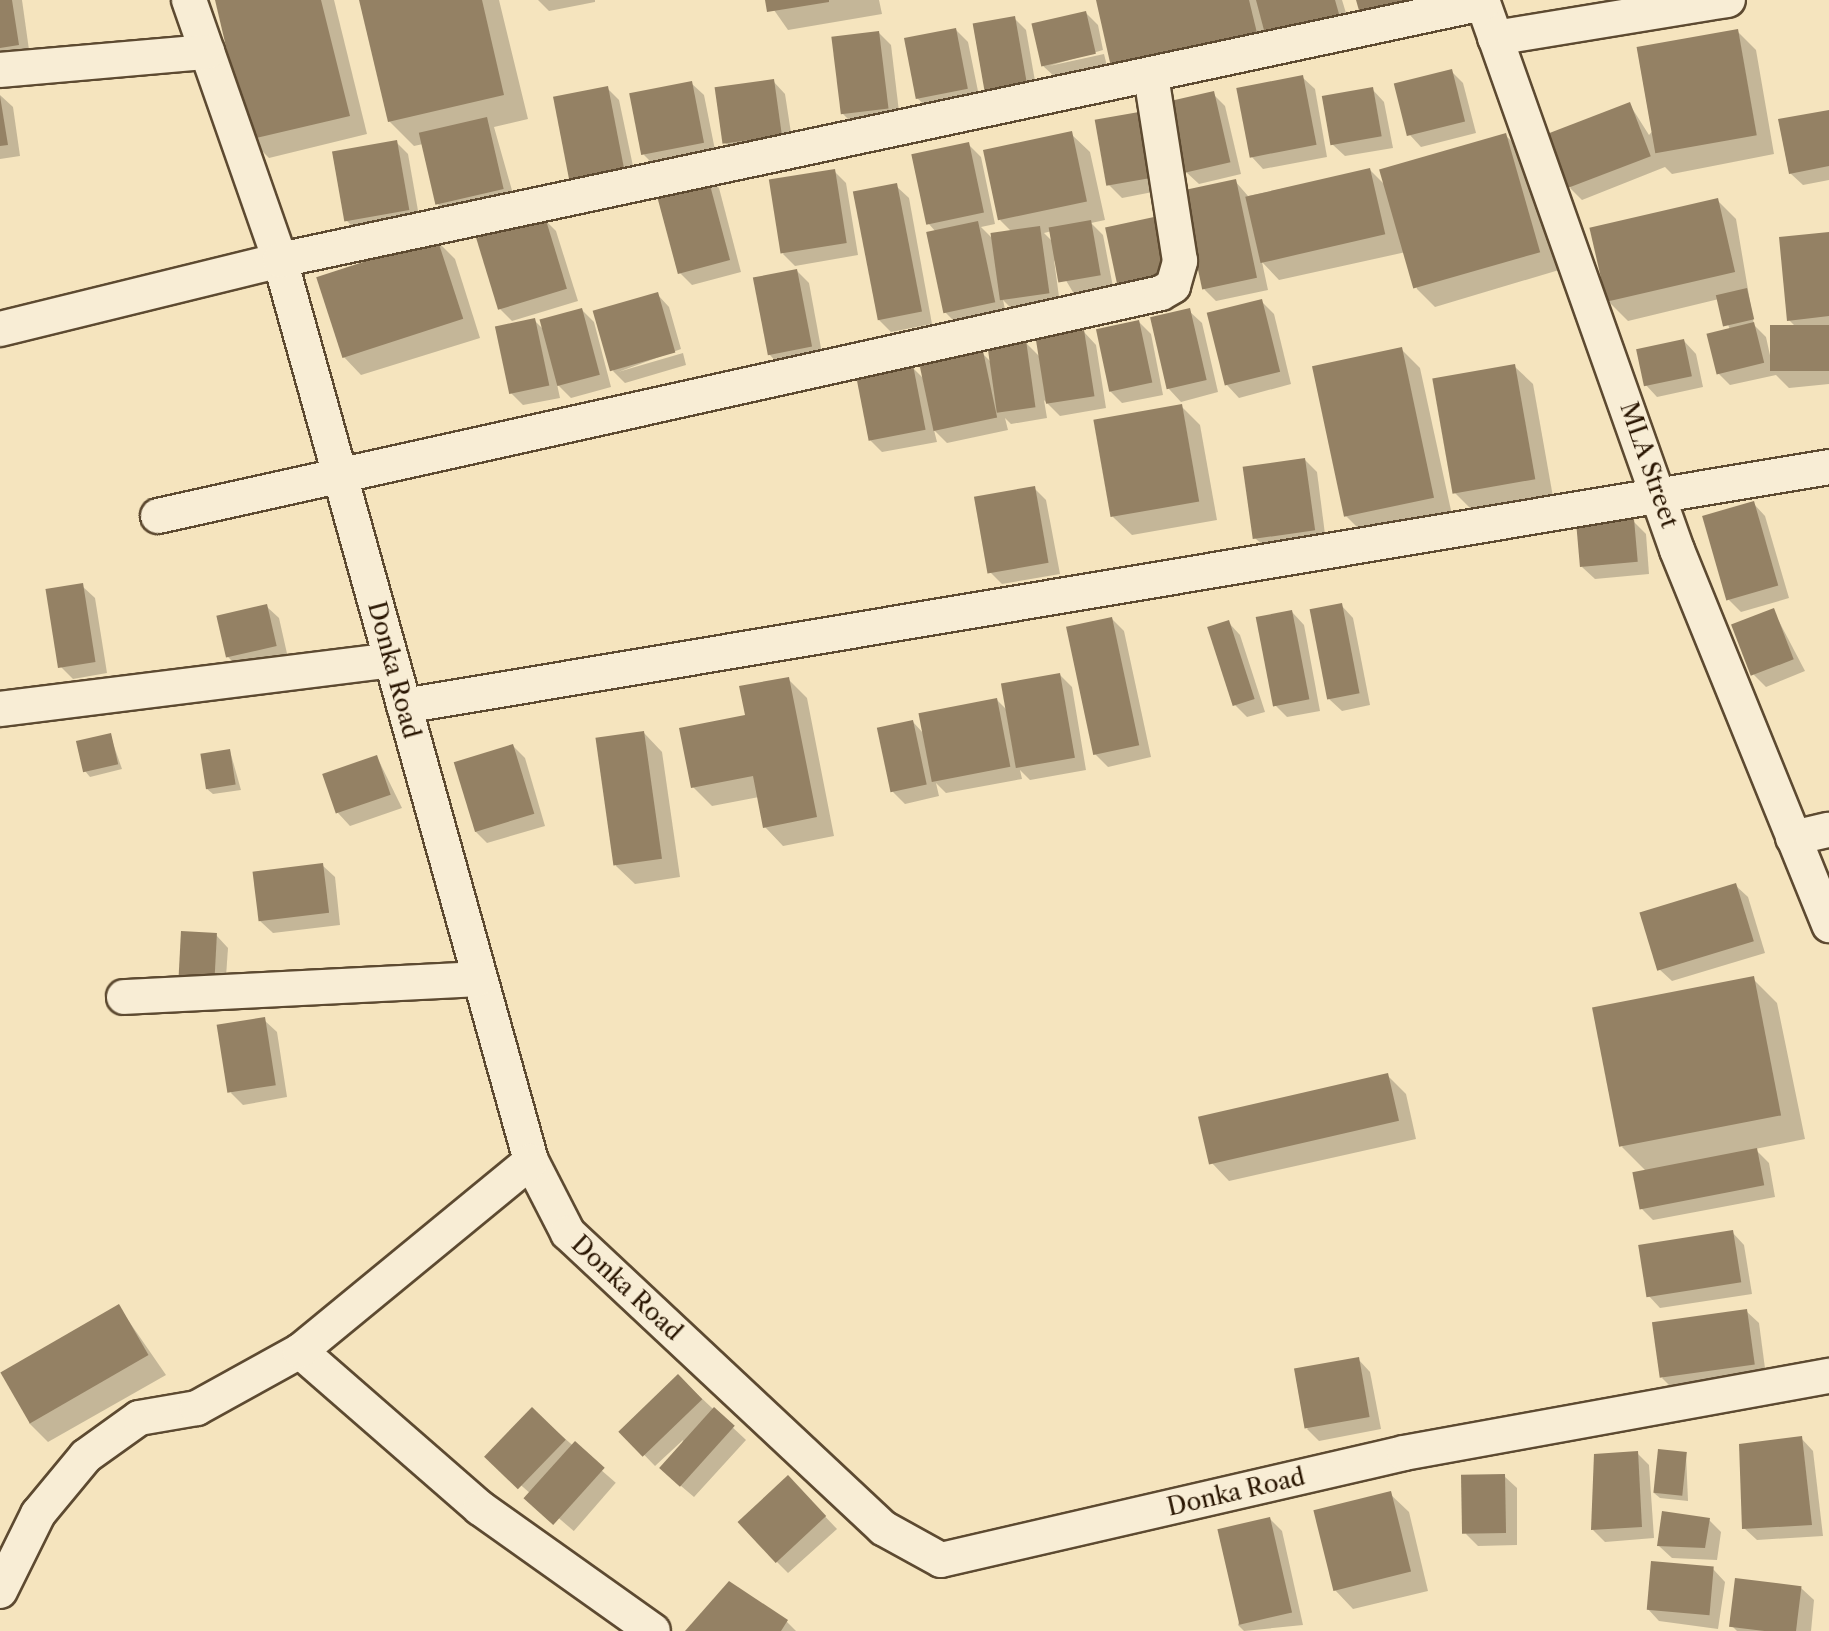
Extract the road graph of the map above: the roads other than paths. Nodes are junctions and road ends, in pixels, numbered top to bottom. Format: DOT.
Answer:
graph roads {
  1 [pos="189,0"];
  2 [pos="1728,0"];
  3 [pos="1482,2"];
  4 [pos="1495,38"];
  5 [pos="207,52"];
  6 [pos="0,70"];
  7 [pos="1151,76"];
  8 [pos="280,260"];
  9 [pos="0,329"];
  10 [pos="1829,467"];
  11 [pos="342,473"];
  12 [pos="1660,490"];
  13 [pos="158,516"];
  14 [pos="391,660"];
  15 [pos="404,706"];
  16 [pos="0,709"];
  17 [pos="1829,830"];
  18 [pos="1793,838"];
  19 [pos="1829,925"];
  20 [pos="478,979"];
  21 [pos="124,997"];
  22 [pos="531,1161"];
  23 [pos="300,1351"];
  24 [pos="1829,1376"];
  25 [pos="0,1591"];
  26 [pos="653,1631"];
  1 -- 5 [label="street, Donka Road"];
  2 -- 4 [label="street"];
  3 -- 4 [label="street, MLA Street"];
  3 -- 7 [label="street"];
  4 -- 12 [label="street, MLA Street"];
  5 -- 6 [label="street"];
  5 -- 8 [label="street, Donka Road"];
  7 -- 8 [label="street"];
  7 -- 11 [label="street"];
  8 -- 9 [label="street"];
  8 -- 11 [label="street, Donka Road"];
  10 -- 12 [label="street"];
  11 -- 13 [label="street"];
  11 -- 14 [label="street, Donka Road"];
  12 -- 15 [label="street"];
  12 -- 18 [label="street, MLA Street"];
  14 -- 15 [label="street, Donka Road"];
  14 -- 16 [label="street"];
  15 -- 20 [label="street, Donka Road"];
  17 -- 18 [label="street"];
  18 -- 19 [label="street, MLA Street"];
  20 -- 21 [label="street"];
  20 -- 22 [label="street, Donka Road"];
  22 -- 23 [label="street"];
  22 -- 24 [label="street, Donka Road"];
  23 -- 25 [label="street"];
  23 -- 26 [label="street"];
}
